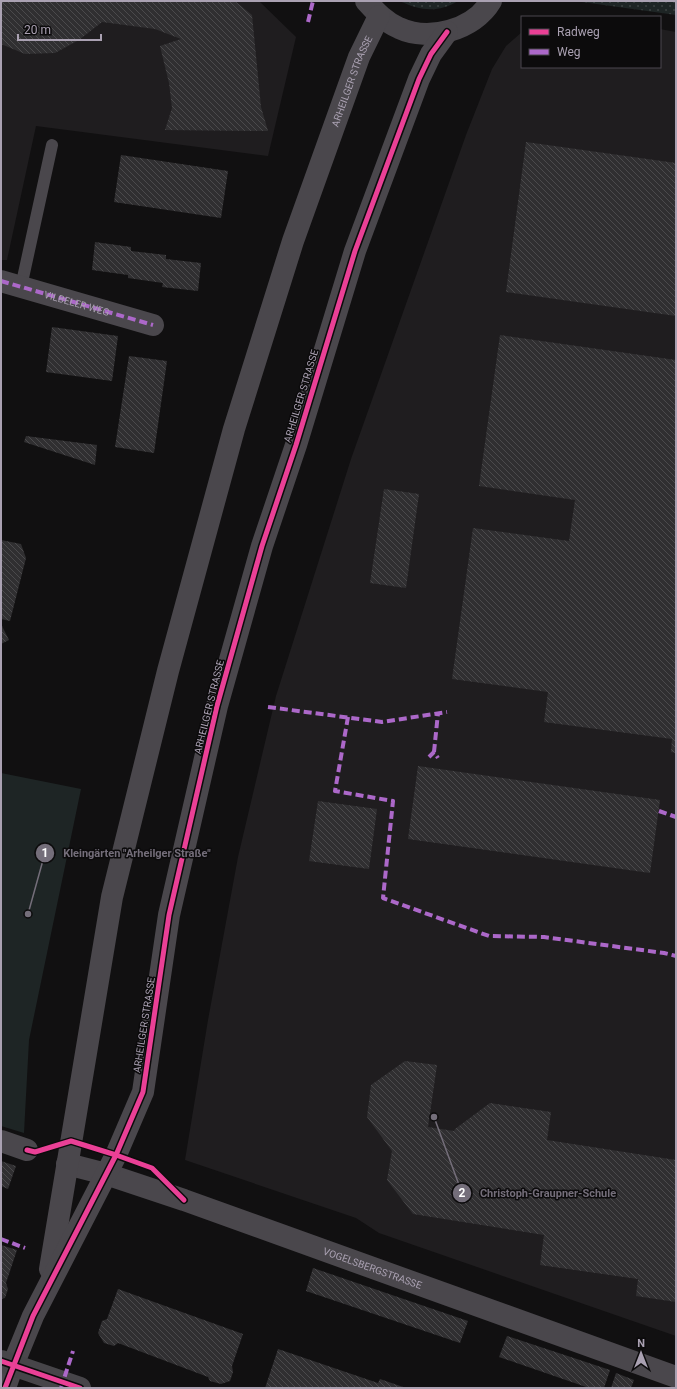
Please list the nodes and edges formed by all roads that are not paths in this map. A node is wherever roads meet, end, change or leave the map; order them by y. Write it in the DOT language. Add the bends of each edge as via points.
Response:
graph roads {
  1 [pos="492,1"];
  2 [pos="373,9"];
  3 [pos="447,32"];
  4 [pos="52,145"];
  5 [pos="11,284"];
  6 [pos="153,325"];
  7 [pos="1,1141"];
  8 [pos="27,1150"];
  9 [pos="67,1164"];
  10 [pos="106,1174"];
  11 [pos="47,1288"];
  12 [pos="7,1363"];
  13 [pos="676,1377"];
  14 [pos="5,1388"];
  15 [pos="80,1388"];
  1 -- 3 [label="street, ARHEILGER STRASSE" via="477,17"];
  2 -- 3 [label="street, ARHEILGER STRASSE" via="399,29 423,34"];
  2 -- 9 [label="street, ARHEILGER STRASSE" via="359,57 293,241 234,430 185,611 112,897"];
  3 -- 10 [label="street, ARHEILGER STRASSE" via="431,54 419,79 355,251 296,445 262,546 217,706 169,916 143,1092"];
  4 -- 5 [label="lane"];
  5 -- 6 [label="street, VILBELER WEG"];
  7 -- 8 [label="street"];
  9 -- 10 [label="street, VOGELSBERGSTRASSE"];
  9 -- 11 [label="street, ARHEILGER STRASSE"];
  10 -- 11 [label="street, ARHEILGER STRASSE"];
  10 -- 13 [label="street, VOGELSBERGSTRASSE"];
  11 -- 12 [label="street, ARHEILGER STRASSE"];
  12 -- 14 [label="street, ARHEILGER STRASSE"];
  12 -- 15 [label="main road"];
}
